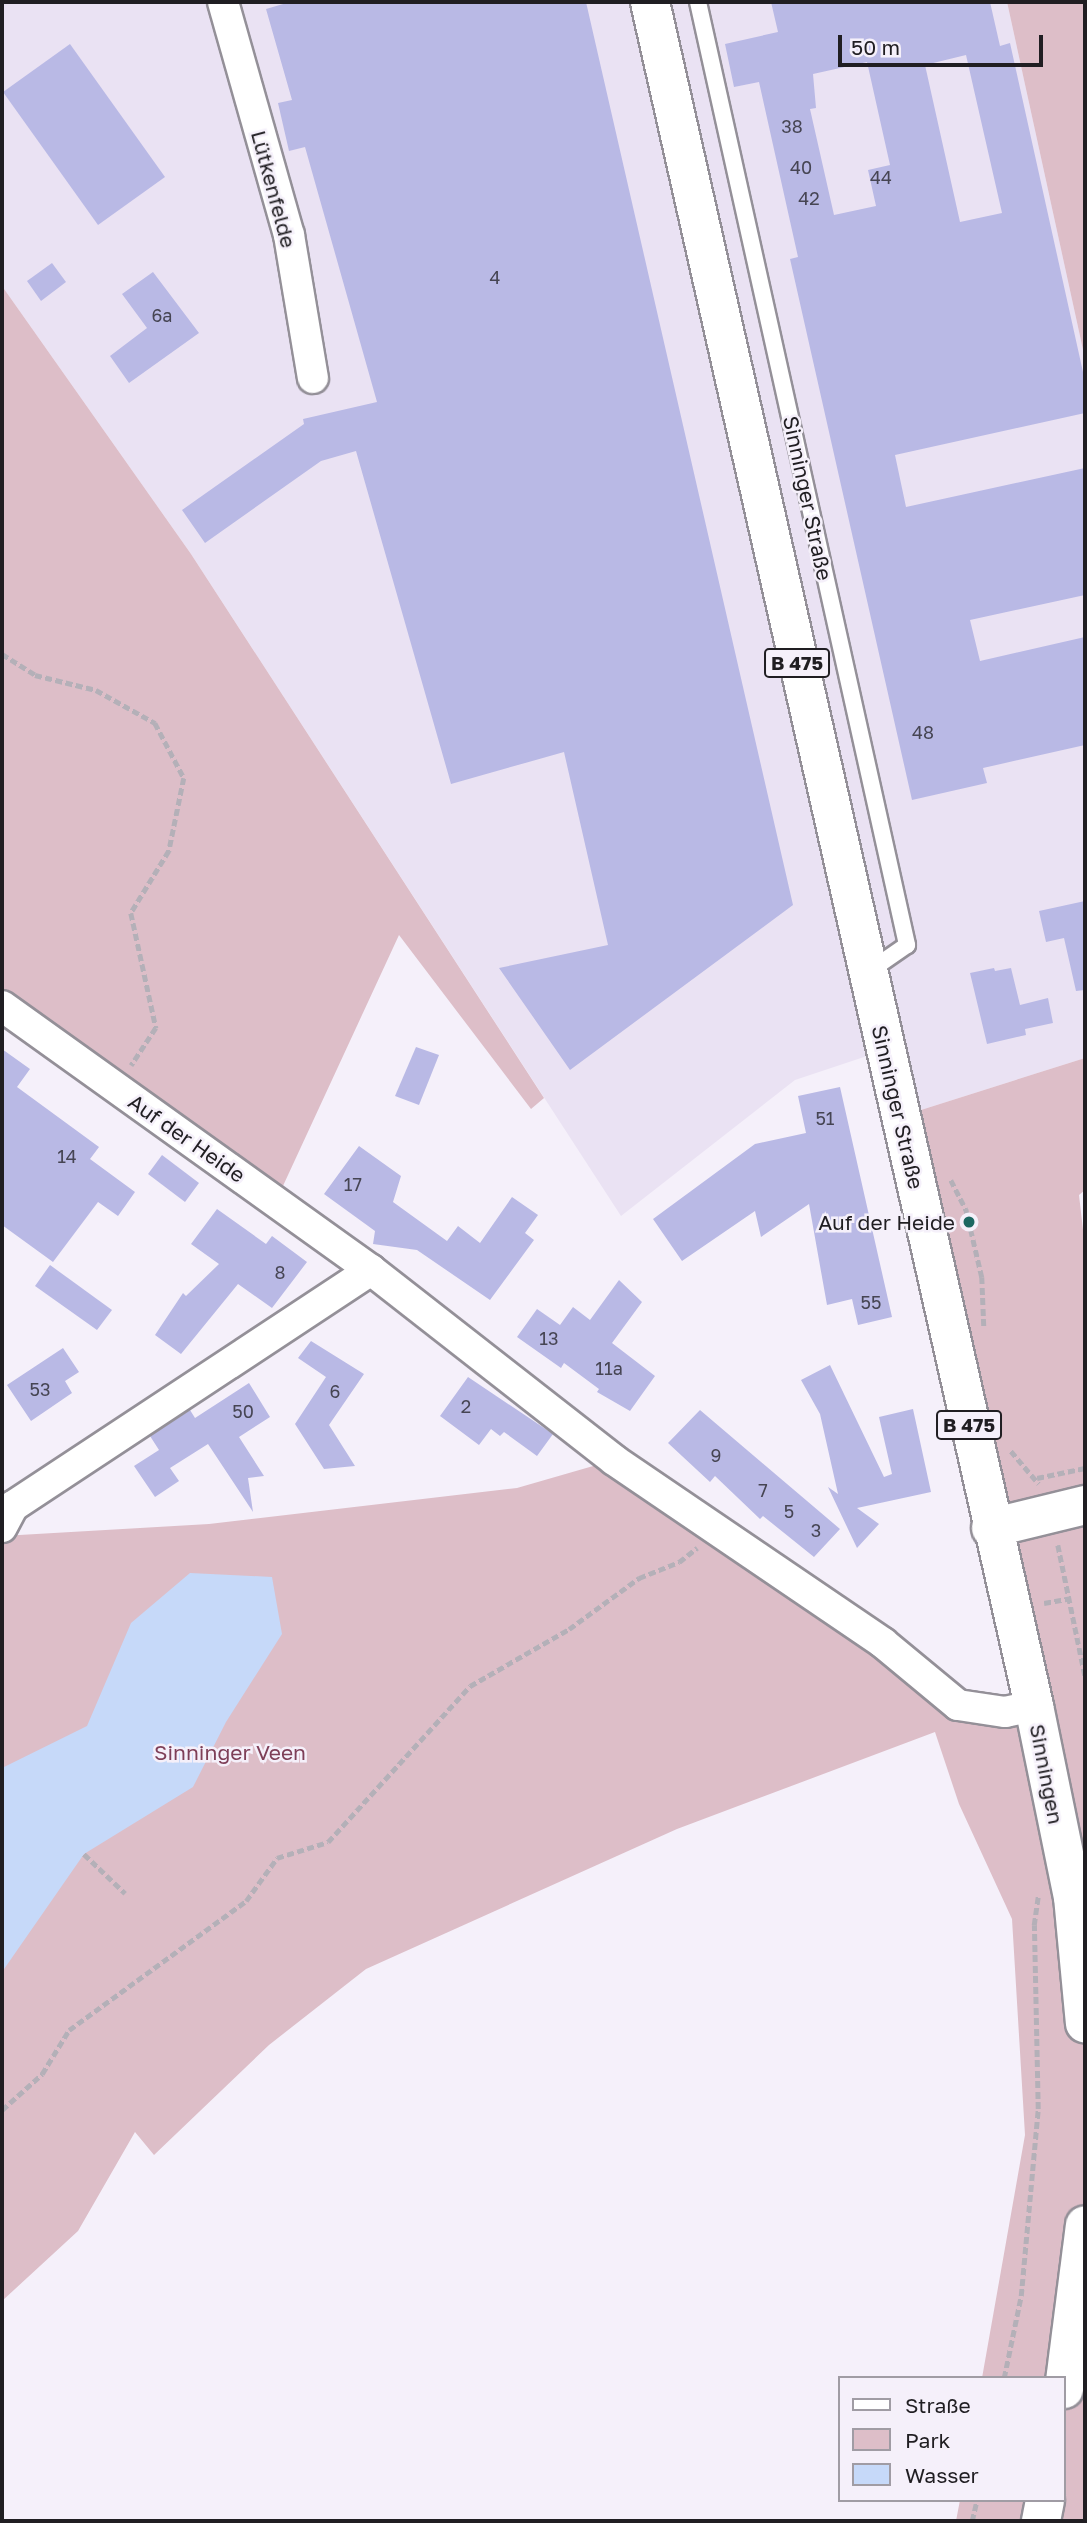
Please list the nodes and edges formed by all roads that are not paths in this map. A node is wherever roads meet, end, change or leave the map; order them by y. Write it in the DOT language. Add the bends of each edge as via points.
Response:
graph roads {
  1 [pos="223,2"];
  2 [pos="650,2"];
  3 [pos="698,2"];
  4 [pos="313,378"];
  5 [pos="866,974"];
  6 [pos="2,1006"];
  7 [pos="371,1270"];
  8 [pos="1068,1509"];
  9 [pos="5,1510"];
  10 [pos="991,1528"];
  11 [pos="1034,1706"];
  12 [pos="1085,2023"];
  13 [pos="1085,2225"];
  14 [pos="1066,2376"];
  15 [pos="1045,2502"];
  16 [pos="1041,2521"];
  1 -- 4 [label="street, Lütkenfelde" via="289,235"];
  2 -- 5 [label="main road, Sinninger Straße / B 475"];
  3 -- 5 [label="lane, Sinninger Straße" via="907,946"];
  5 -- 10 [label="main road, Sinninger Straße / B 475"];
  6 -- 7 [label="street, Auf der Heide"];
  7 -- 9 [label="street"];
  7 -- 11 [label="street, Auf der Heide" via="614,1461 883,1643 958,1705 1005,1712"];
  8 -- 10 [label="main road"];
  10 -- 11 [label="main road, Sinningen / B 475"];
  11 -- 12 [label="main road, Sinningen / B 475" via="1073,1898"];
  13 -- 14 [label="main road"];
  15 -- 16 [label="main road"];
}
